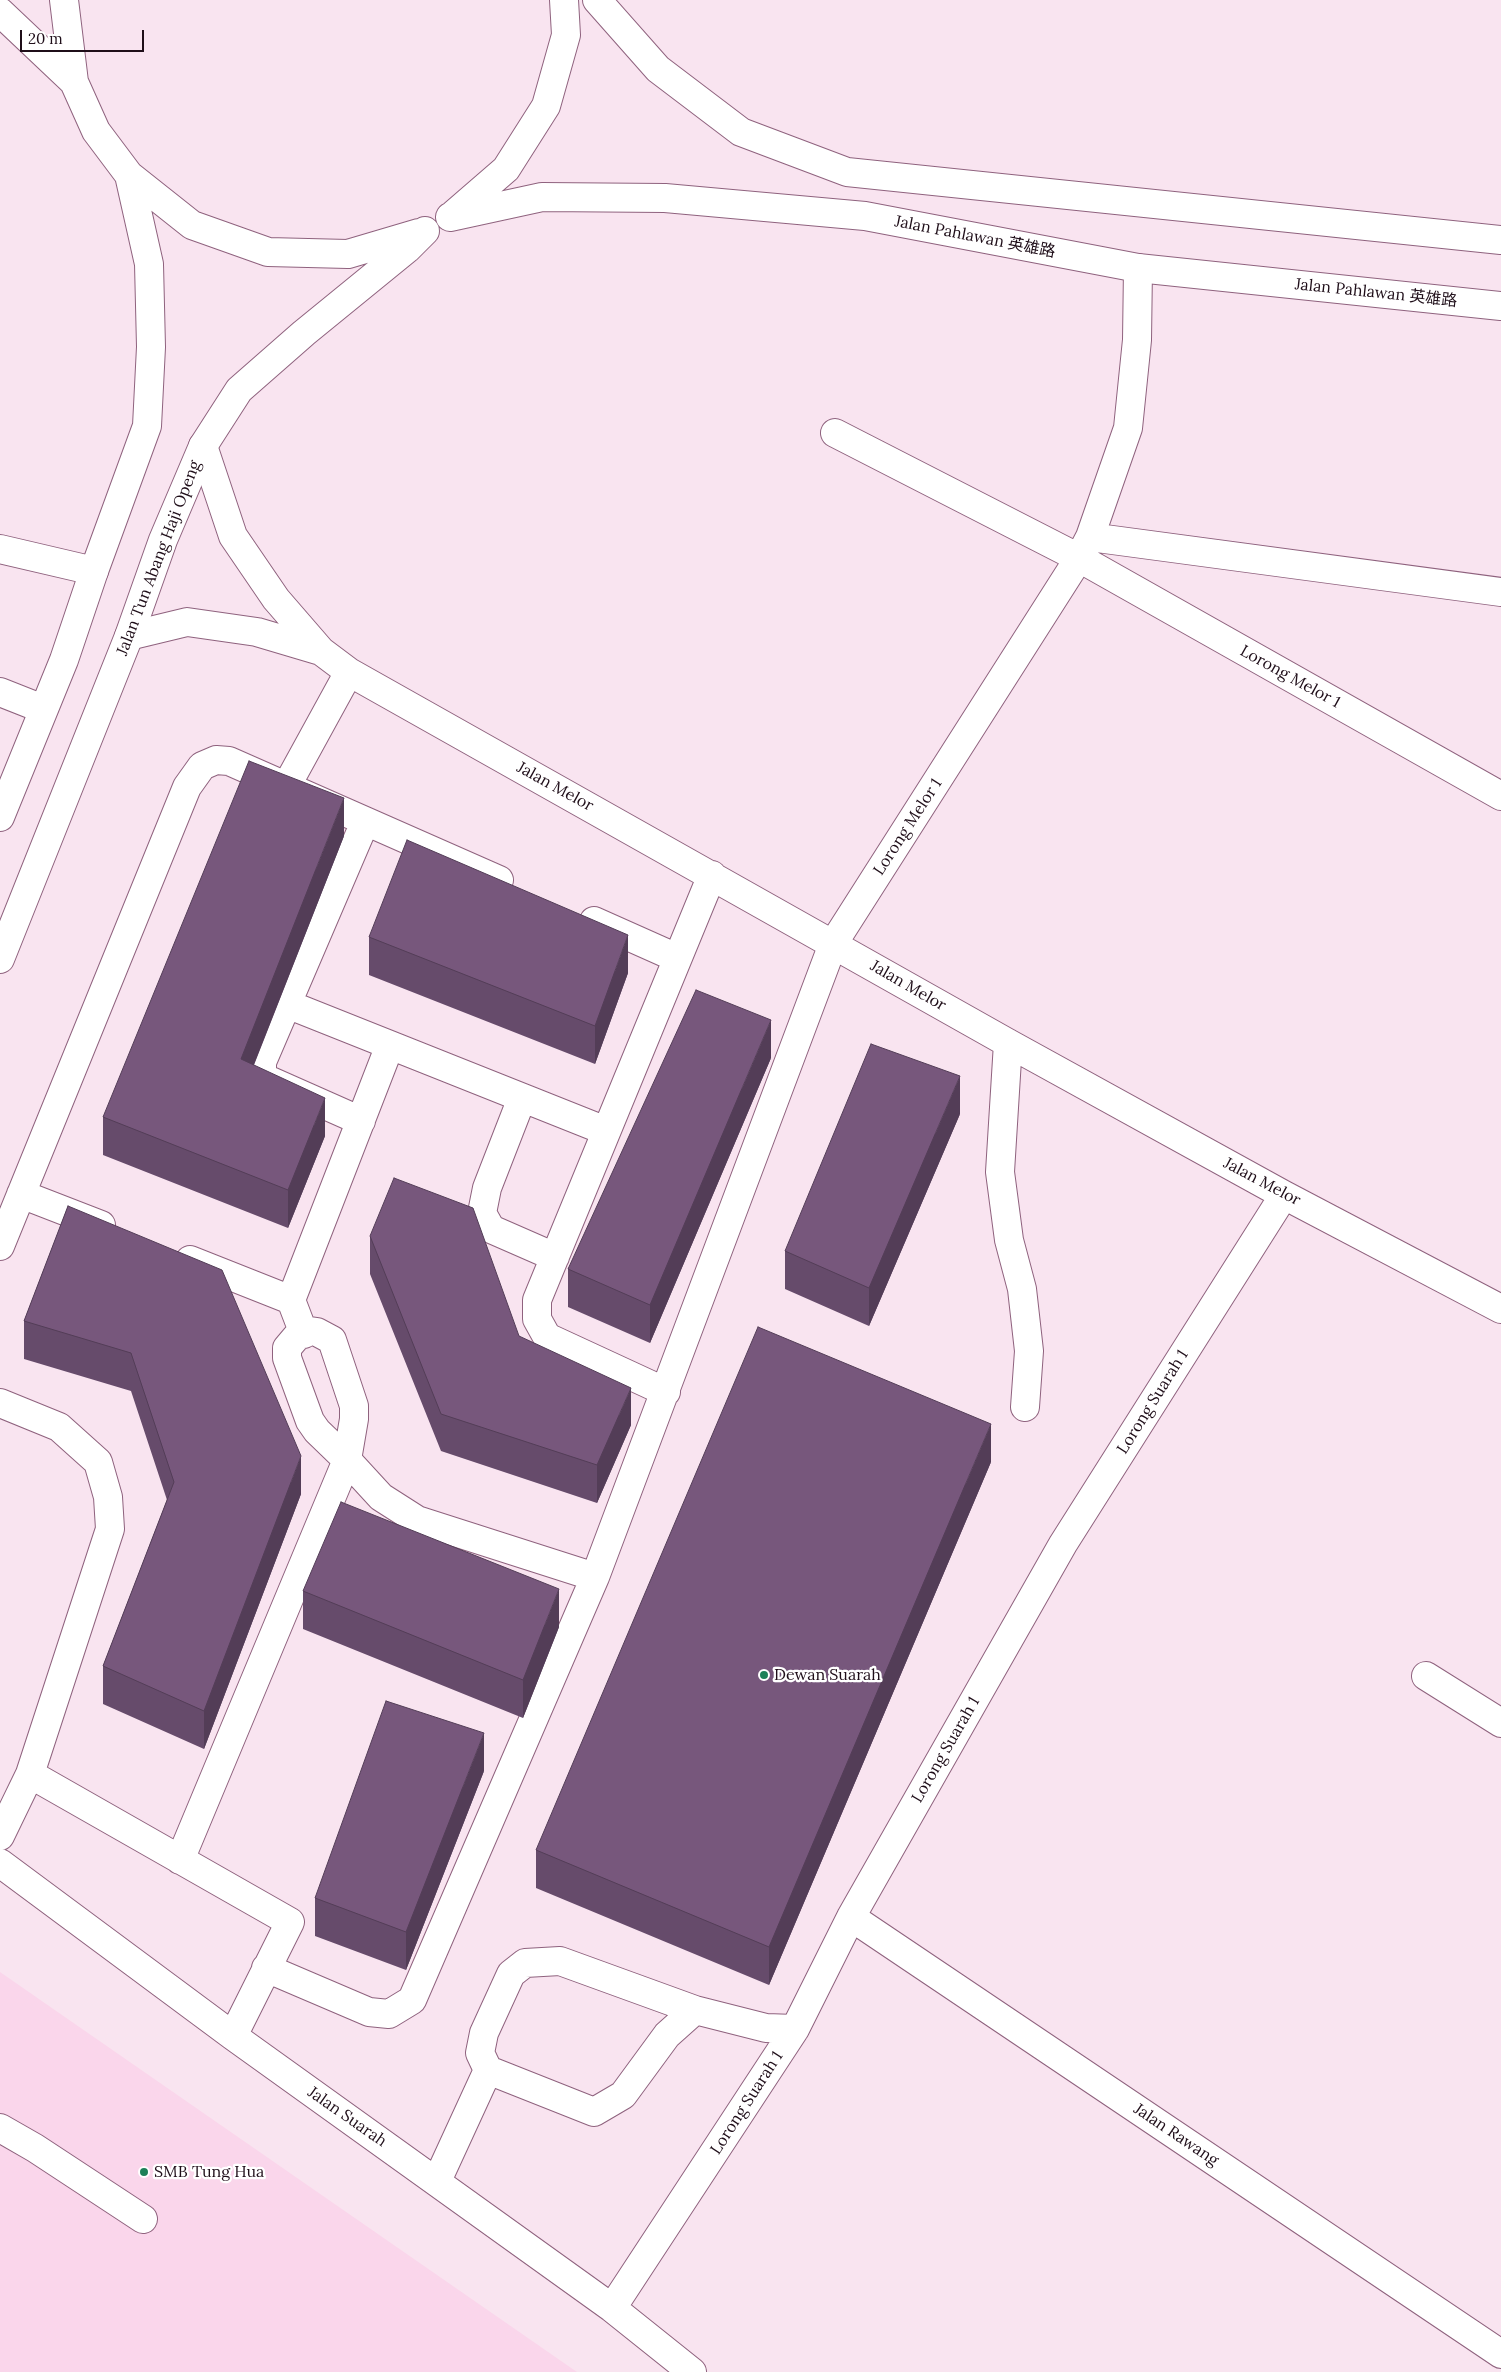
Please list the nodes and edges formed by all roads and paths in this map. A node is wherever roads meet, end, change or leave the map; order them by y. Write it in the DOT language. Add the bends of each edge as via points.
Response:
graph roads {
  1 [pos="64,0"];
  2 [pos="564,0"];
  3 [pos="597,0"];
  4 [pos="0,12"];
  5 [pos="74,82"];
  6 [pos="129,175"];
  7 [pos="450,217"];
  8 [pos="425,232"];
  9 [pos="1501,240"];
  10 [pos="1138,268"];
  11 [pos="1501,306"];
  12 [pos="835,433"];
  13 [pos="203,446"];
  14 [pos="1085,547"];
  15 [pos="0,549"];
  16 [pos="94,571"];
  17 [pos="1501,592"];
  18 [pos="129,636"];
  19 [pos="321,651"];
  20 [pos="349,672"];
  21 [pos="0,692"];
  22 [pos="43,710"];
  23 [pos="286,787"];
  24 [pos="1501,796"];
  25 [pos="0,817"];
  26 [pos="365,822"];
  27 [pos="712,875"];
  28 [pos="526,892"];
  29 [pos="570,911"];
  30 [pos="833,944"];
  31 [pos="677,958"];
  32 [pos="0,959"];
  33 [pos="287,1004"];
  34 [pos="1008,1043"];
  35 [pos="390,1045"];
  36 [pos="522,1098"];
  37 [pos="361,1121"];
  38 [pos="606,1131"];
  39 [pos="21,1194"];
  40 [pos="1284,1195"];
  41 [pos="120,1233"];
  42 [pos="0,1246"];
  43 [pos="165,1250"];
  44 [pos="555,1257"];
  45 [pos="291,1300"];
  46 [pos="1501,1308"];
  47 [pos="304,1334"];
  48 [pos="666,1392"];
  49 [pos="0,1403"];
  50 [pos="1025,1407"];
  51 [pos="347,1460"];
  52 [pos="594,1577"];
  53 [pos="1426,1676"];
  54 [pos="1501,1724"];
  55 [pos="30,1774"];
  56 [pos="0,1836"];
  57 [pos="180,1860"];
  58 [pos="0,1863"];
  59 [pos="851,1916"];
  60 [pos="266,1968"];
  61 [pos="695,2010"];
  62 [pos="795,2029"];
  63 [pos="233,2036"];
  64 [pos="488,2070"];
  65 [pos="0,2128"];
  66 [pos="437,2181"];
  67 [pos="143,2219"];
  68 [pos="612,2308"];
  69 [pos="1501,2354"];
  70 [pos="692,2372"];
  1 -- 5 [label="street"];
  2 -- 7 [label="street" via="566,35 546,106 506,169"];
  3 -- 9 [label="street" via="658,69 741,132 847,172"];
  4 -- 5 [label="street"];
  5 -- 6 [label="street" via="96,131"];
  6 -- 8 [label="street" via="192,225 268,252 348,254"];
  6 -- 16 [label="street" via="149,264 152,347 147,426"];
  7 -- 8 [label="street"];
  7 -- 10 [label="street, Jalan Pahlawan 英雄路" via="542,197 665,198 865,216"];
  8 -- 13 [label="street, Jalan Tun Abang Haji Openg" via="239,390"];
  10 -- 11 [label="street, Jalan Pahlawan 英雄路"];
  10 -- 14 [label="street, Lorong Melor 1" via="1137,340 1128,428"];
  12 -- 14 [label="street, Lorong Melor 1"];
  13 -- 18 [label="street, Jalan Tun Abang Haji Openg" via="163,540"];
  13 -- 19 [label="street, Jalan Melor" via="233,536 276,599"];
  14 -- 17 [label="street, Lorong Melor 1"];
  14 -- 24 [label="street, Lorong Melor 1"];
  14 -- 30 [label="street, Lorong Melor 1"];
  15 -- 16 [label="street"];
  16 -- 22 [label="street"];
  18 -- 19 [label="street, Jalan Melor" via="187,622 257,632"];
  18 -- 32 [label="street, Jalan Tun Abang Haji Openg"];
  19 -- 20 [label="street, Jalan Melor"];
  20 -- 23 [label="street"];
  20 -- 27 [label="street, Jalan Melor"];
  21 -- 22 [label="street"];
  22 -- 25 [label="street"];
  23 -- 26 [label="street"];
  23 -- 39 [label="street" via="216,760 202,766 187,787"];
  26 -- 28 [label="street"];
  26 -- 33 [label="street"];
  27 -- 30 [label="street, Jalan Melor"];
  27 -- 31 [label="street"];
  29 -- 31 [label="street"];
  30 -- 34 [label="street, Jalan Melor"];
  30 -- 48 [label="street, Lorong Melor 1"];
  31 -- 38 [label="street"];
  33 -- 35 [label="street"];
  33 -- 37 [label="street" via="262,1062 264,1078"];
  34 -- 40 [label="street, Jalan Melor"];
  34 -- 50 [label="street" via="1000,1172 1009,1240 1022,1289 1029,1351"];
  35 -- 36 [label="street"];
  35 -- 37 [label="street"];
  36 -- 38 [label="street"];
  36 -- 44 [label="street" via="486,1188 482,1213 491,1228"];
  37 -- 45 [label="street"];
  38 -- 44 [label="street"];
  39 -- 41 [label="street"];
  39 -- 42 [label="street"];
  40 -- 46 [label="street, Jalan Melor"];
  40 -- 59 [label="street, Lorong Suarah 1" via="1063,1544"];
  43 -- 45 [label="street"];
  44 -- 48 [label="street" via="537,1300 537,1320 547,1337"];
  45 -- 47 [label="street"];
  47 -- 51 [label="street" via="298,1335 287,1348 287,1358 310,1421"];
  47 -- 51 [label="street" via="317,1332 332,1340 354,1406"];
  48 -- 52 [label="street, Lorong Melor 1"];
  49 -- 55 [label="street" via="59,1427 98,1462 108,1497 110,1529"];
  51 -- 52 [label="street" via="381,1497 417,1520"];
  51 -- 57 [label="street"];
  52 -- 60 [label="street, Lorong Melor 1" via="412,2000 389,2014 369,2012"];
  53 -- 54 [label="street"];
  55 -- 56 [label="street"];
  55 -- 57 [label="street"];
  57 -- 60 [label="street" via="290,1922"];
  58 -- 63 [label="street, Jalan Suarah"];
  59 -- 62 [label="street, Lorong Suarah 1"];
  59 -- 69 [label="street, Jalan Rawang"];
  60 -- 63 [label="street"];
  61 -- 62 [label="street" via="766,2028"];
  61 -- 64 [label="street" via="667,2036 623,2095 594,2112"];
  61 -- 64 [label="street" via="560,1961 525,1963 511,1974 484,2033 480,2053"];
  62 -- 68 [label="street, Lorong Suarah 1"];
  63 -- 66 [label="street, Jalan Suarah"];
  64 -- 66 [label="street"];
  65 -- 67 [label="street"];
  66 -- 68 [label="street, Jalan Suarah"];
  68 -- 70 [label="street, Jalan Suarah"];
}
